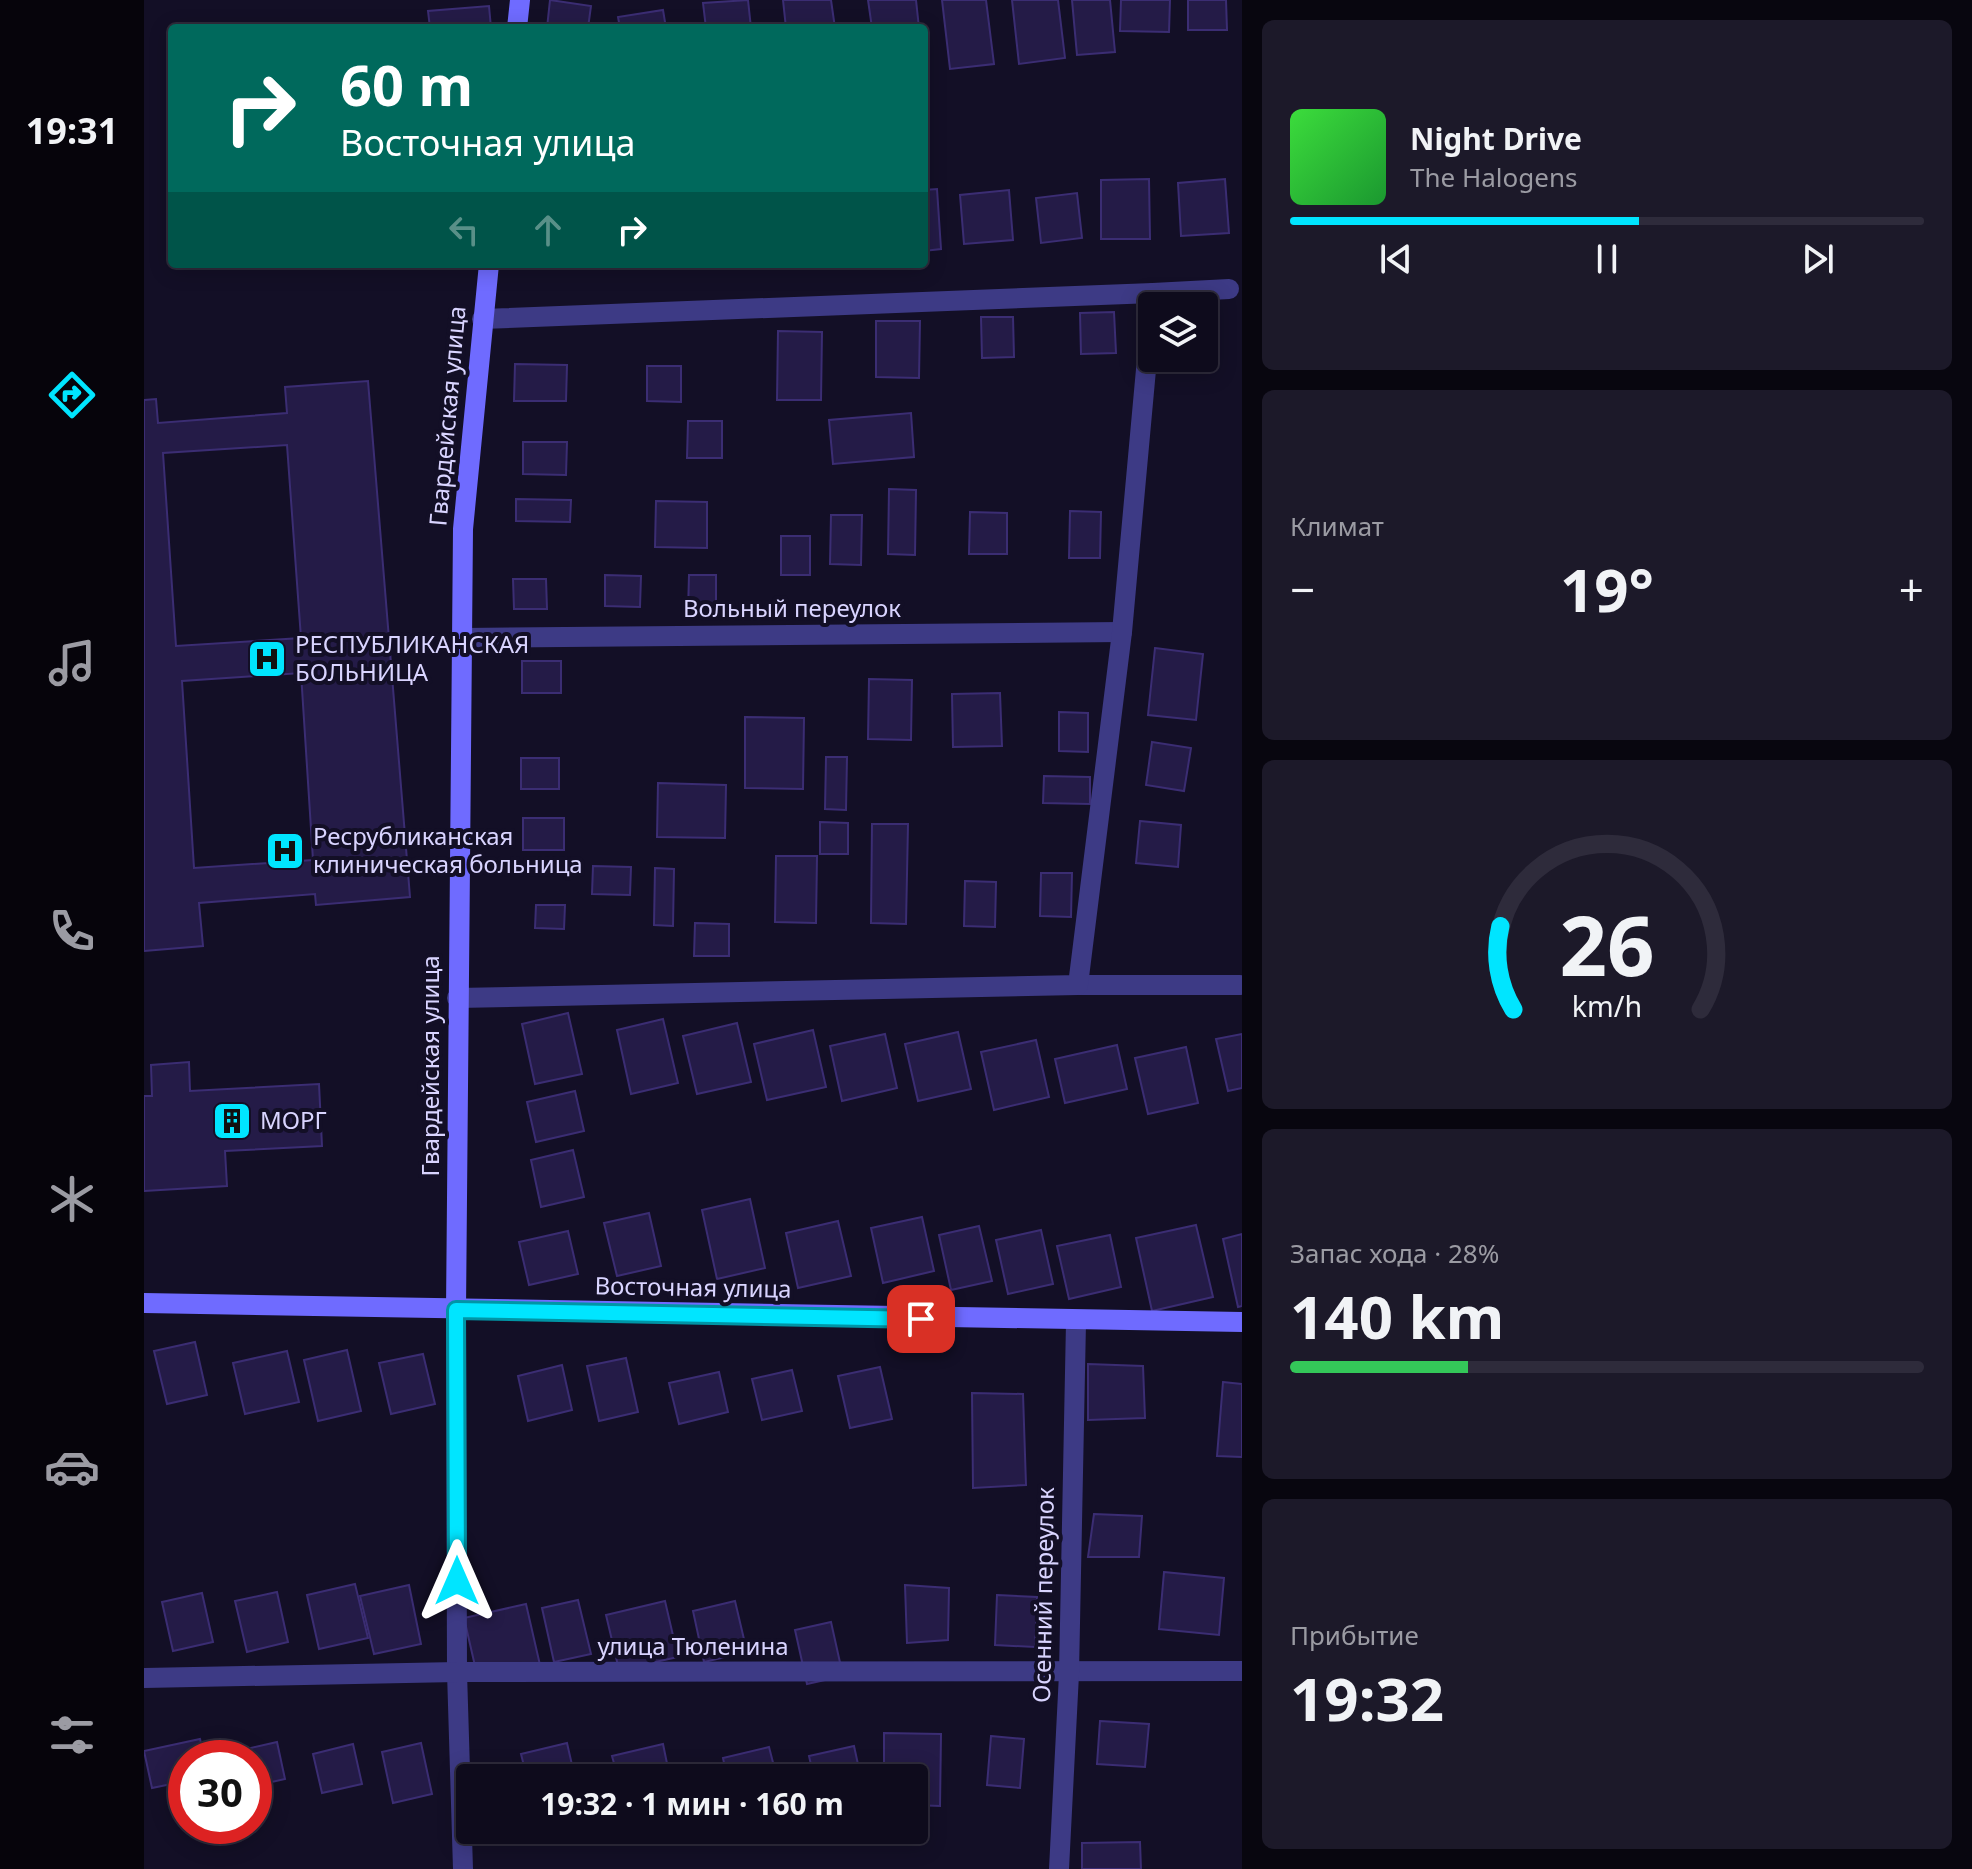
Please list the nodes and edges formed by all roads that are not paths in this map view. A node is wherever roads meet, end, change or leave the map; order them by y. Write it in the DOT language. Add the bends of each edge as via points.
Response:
graph roads {
  1 [pos="520,0"];
  2 [pos="517,24"];
  3 [pos="488,268"];
  4 [pos="1229,289"];
  5 [pos="1172,292"];
  6 [pos="1138,294"];
  7 [pos="482,319"];
  8 [pos="1146,372"];
  9 [pos="1122,632"];
  10 [pos="463,638"];
  11 [pos="1078,985"];
  12 [pos="1240,985"];
  13 [pos="457,998"];
  14 [pos="144,1303"];
  15 [pos="456,1310"];
  16 [pos="1076,1322"];
  17 [pos="1242,1322"];
  18 [pos="1242,1671"];
  19 [pos="457,1672"];
  20 [pos="1069,1674"];
  21 [pos="144,1678"];
  22 [pos="463,1869"];
  23 [pos="1059,1869"];
  1 -- 2 [label="street"];
  3 -- 7 [label="street, Гвардейская улица"];
  4 -- 5 [label="street"];
  6 -- 7 [label="street"];
  7 -- 10 [label="street, Гвардейская улица" via="463,529"];
  8 -- 9 [label="street"];
  9 -- 10 [label="street, Вольный переулок"];
  9 -- 11 [label="street"];
  10 -- 13 [label="street, Гвардейская улица"];
  11 -- 12 [label="street"];
  11 -- 13 [label="street"];
  13 -- 15 [label="street, Гвардейская улица"];
  14 -- 15 [label="street, Восточная улица"];
  15 -- 16 [label="street, Восточная улица"];
  15 -- 19 [label="street, Гвардейская улица"];
  16 -- 17 [label="street, Восточная улица"];
  16 -- 20 [label="street, Осенний переулок"];
  18 -- 20 [label="street, улица Тюленина"];
  19 -- 20 [label="street, улица Тюленина"];
  19 -- 21 [label="street, улица Тюленина"];
  19 -- 22 [label="street, Гвардейская улица"];
  20 -- 23 [label="street, Осенний переулок"];
}
